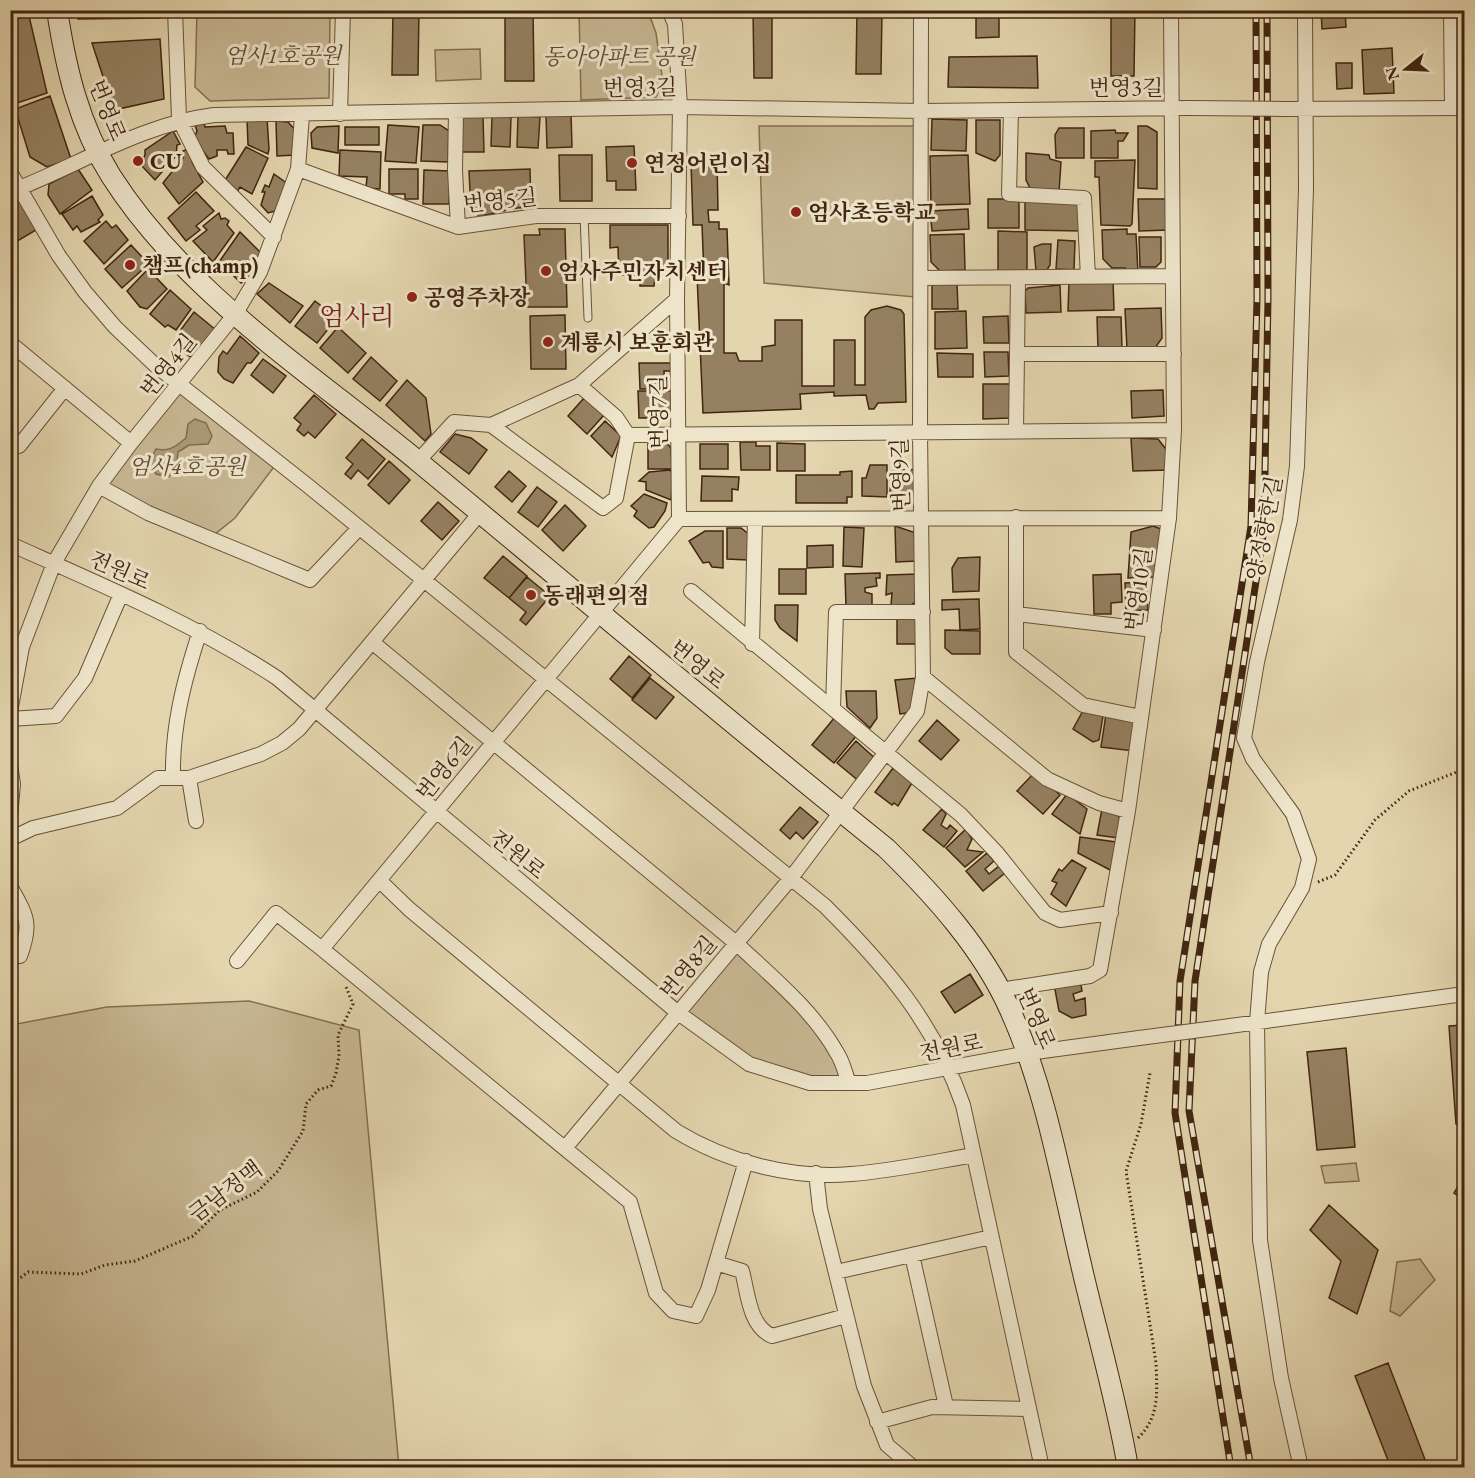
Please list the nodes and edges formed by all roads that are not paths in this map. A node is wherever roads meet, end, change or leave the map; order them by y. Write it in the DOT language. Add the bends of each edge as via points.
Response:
graph roads {
  1 [pos="57,10"];
  2 [pos="175,10"];
  3 [pos="343,10"];
  4 [pos="669,10"];
  5 [pos="921,10"];
  6 [pos="1171,10"];
  7 [pos="1305,10"];
  8 [pos="1451,10"];
  9 [pos="680,107"];
  10 [pos="1171,108"];
  11 [pos="1458,108"];
  12 [pos="1011,110"];
  13 [pos="1304,110"];
  14 [pos="921,111"];
  15 [pos="456,112"];
  16 [pos="340,114"];
  17 [pos="302,115"];
  18 [pos="179,119"];
  19 [pos="98,152"];
  20 [pos="298,169"];
  21 [pos="10,172"];
  22 [pos="15,190"];
  23 [pos="584,215"];
  24 [pos="680,216"];
  25 [pos="458,227"];
  26 [pos="274,237"];
  27 [pos="1173,276"];
  28 [pos="921,278"];
  29 [pos="1018,278"];
  30 [pos="1088,278"];
  31 [pos="677,299"];
  32 [pos="236,313"];
  33 [pos="588,318"];
  34 [pos="10,343"];
  35 [pos="1017,354"];
  36 [pos="1174,354"];
  37 [pos="180,385"];
  38 [pos="579,385"];
  39 [pos="65,388"];
  40 [pos="491,425"];
  41 [pos="1174,430"];
  42 [pos="1017,431"];
  43 [pos="920,432"];
  44 [pos="680,434"];
  45 [pos="628,435"];
  46 [pos="131,443"];
  47 [pos="10,444"];
  48 [pos="418,461"];
  49 [pos="99,486"];
  50 [pos="480,513"];
  51 [pos="923,517"];
  52 [pos="1016,517"];
  53 [pos="1169,518"];
  54 [pos="679,519"];
  55 [pos="755,520"];
  56 [pos="359,528"];
  57 [pos="10,544"];
  58 [pos="54,564"];
  59 [pos="423,580"];
  60 [pos="691,591"];
  61 [pos="121,594"];
  62 [pos="923,612"];
  63 [pos="1016,614"];
  64 [pos="600,615"];
  65 [pos="1154,630"];
  66 [pos="201,632"];
  67 [pos="372,642"];
  68 [pos="752,644"];
  69 [pos="923,677"];
  70 [pos="544,680"];
  71 [pos="833,708"];
  72 [pos="315,709"];
  73 [pos="10,712"];
  74 [pos="1142,717"];
  75 [pos="10,719"];
  76 [pos="492,742"];
  77 [pos="887,754"];
  78 [pos="10,765"];
  79 [pos="173,777"];
  80 [pos="189,778"];
  81 [pos="1128,811"];
  82 [pos="434,812"];
  83 [pos="842,812"];
  84 [pos="10,817"];
  85 [pos="196,821"];
  86 [pos="10,839"];
  87 [pos="791,878"];
  88 [pos="380,881"];
  89 [pos="10,886"];
  90 [pos="1111,913"];
  91 [pos="736,943"];
  92 [pos="322,949"];
  93 [pos="20,956"];
  94 [pos="237,961"];
  95 [pos="1000,990"];
  96 [pos="1464,994"];
  97 [pos="677,1012"];
  98 [pos="1257,1022"];
  99 [pos="1028,1053"];
  100 [pos="950,1069"];
  101 [pos="849,1083"];
  102 [pos="618,1084"];
  103 [pos="565,1148"];
  104 [pos="974,1155"];
  105 [pos="746,1161"];
  106 [pos="816,1173"];
  107 [pos="991,1237"];
  108 [pos="912,1255"];
  109 [pos="716,1263"];
  110 [pos="836,1272"];
  111 [pos="846,1316"];
  112 [pos="946,1406"];
  113 [pos="1029,1409"];
  114 [pos="877,1422"];
  115 [pos="1127,1459"];
  116 [pos="914,1467"];
  117 [pos="1042,1467"];
  118 [pos="1301,1467"];
  1 -- 19 [label="street, 번영로" via="65,67"];
  2 -- 18 [label="street"];
  3 -- 16 [label="street"];
  4 -- 9 [label="street, 번영7길" via="675,24"];
  5 -- 14 [label="street, 번영9길"];
  6 -- 10 [label="street, 번영10길"];
  7 -- 13 [label="street, 양정향한길"];
  8 -- 11 [label="street"];
  9 -- 14 [label="street, 번영3길"];
  9 -- 15 [label="street, 번영3길"];
  9 -- 24 [label="street, 번영7길"];
  10 -- 12 [label="street, 번영3길"];
  10 -- 13 [label="street, 번영3길, bridge"];
  10 -- 27 [label="street, 번영10길"];
  11 -- 13 [label="street"];
  12 -- 14 [label="street, 번영3길"];
  12 -- 30 [label="street" via="1009,194 1084,198"];
  13 -- 98 [label="street, 양정향한길" via="1305,267 1297,466 1290,520 1244,738 1253,759 1293,814 1309,859 1302,888 1269,944 1261,972"];
  14 -- 28 [label="street, 번영9길"];
  15 -- 16 [label="street, 번영3길"];
  15 -- 25 [label="street"];
  16 -- 17 [label="street, 번영3길"];
  17 -- 18 [label="street, 번영3길"];
  17 -- 20 [label="street"];
  18 -- 19 [label="street, 번영3길"];
  18 -- 26 [label="street" via="204,167"];
  19 -- 22 [label="street, 번영3길"];
  19 -- 32 [label="street, 번영로" via="144,220 197,278"];
  20 -- 25 [label="street, 번영5길"];
  20 -- 26 [label="street"];
  21 -- 22 [label="street"];
  22 -- 37 [label="street" via="85,292 115,327"];
  23 -- 24 [label="street, 번영5길"];
  23 -- 25 [label="street, 번영5길" via="536,216"];
  23 -- 33 [label="lane"];
  24 -- 31 [label="street, 번영7길"];
  26 -- 32 [label="street" via="260,272"];
  27 -- 30 [label="street"];
  27 -- 36 [label="street, 번영10길"];
  28 -- 29 [label="street"];
  28 -- 43 [label="street, 번영9길"];
  29 -- 30 [label="street"];
  29 -- 35 [label="street"];
  31 -- 38 [label="street"];
  31 -- 44 [label="street, 번영7길"];
  32 -- 37 [label="street, 번영4길"];
  32 -- 48 [label="street, 번영로"];
  34 -- 39 [label="street"];
  35 -- 36 [label="street"];
  35 -- 42 [label="street"];
  36 -- 41 [label="street, 번영10길"];
  37 -- 46 [label="street, 번영4길"];
  37 -- 56 [label="street"];
  38 -- 40 [label="street"];
  38 -- 45 [label="street" via="616,417"];
  39 -- 46 [label="street"];
  39 -- 47 [label="street" via="19,446"];
  40 -- 45 [label="street" via="603,508 616,498"];
  40 -- 48 [label="street" via="454,422"];
  41 -- 42 [label="street"];
  41 -- 53 [label="street, 번영10길"];
  42 -- 43 [label="street"];
  43 -- 44 [label="street"];
  43 -- 51 [label="street, 번영9길"];
  44 -- 45 [label="street"];
  44 -- 54 [label="street, 번영7길"];
  46 -- 49 [label="street, 번영4길"];
  48 -- 50 [label="street, 번영로"];
  49 -- 56 [label="street" via="148,513 310,580"];
  49 -- 58 [label="street, 번영4길"];
  50 -- 59 [label="street"];
  50 -- 64 [label="street, 번영로"];
  51 -- 52 [label="street"];
  51 -- 55 [label="street"];
  51 -- 62 [label="street, 번영9길"];
  52 -- 53 [label="street"];
  52 -- 63 [label="street"];
  53 -- 65 [label="street, 번영10길"];
  54 -- 55 [label="street"];
  54 -- 64 [label="street"];
  55 -- 68 [label="street"];
  56 -- 59 [label="street"];
  57 -- 58 [label="street, 전원로"];
  58 -- 61 [label="street, 전원로"];
  58 -- 73 [label="street, 번영4길" via="22,647"];
  59 -- 67 [label="street"];
  59 -- 70 [label="street"];
  60 -- 68 [label="street"];
  61 -- 66 [label="street, 전원로"];
  61 -- 75 [label="street" via="85,678 56,716"];
  62 -- 69 [label="street, 번영9길"];
  62 -- 71 [label="street" via="836,612"];
  63 -- 65 [label="street"];
  63 -- 74 [label="street" via="1016,652 1083,705"];
  64 -- 70 [label="street, 번영6길"];
  64 -- 83 [label="street, 번영로"];
  65 -- 74 [label="street, 번영10길"];
  66 -- 72 [label="street, 전원로" via="276,678"];
  66 -- 79 [label="street" via="183,681 172,747"];
  67 -- 72 [label="street"];
  67 -- 76 [label="street"];
  68 -- 71 [label="street"];
  69 -- 77 [label="street, 번영9길" via="917,711"];
  69 -- 81 [label="street" via="1047,779 1099,803"];
  70 -- 76 [label="street, 번영6길"];
  70 -- 87 [label="street"];
  71 -- 77 [label="street"];
  72 -- 80 [label="street" via="298,729 272,748"];
  72 -- 82 [label="street, 전원로"];
  74 -- 81 [label="street, 번영10길"];
  76 -- 82 [label="street, 번영6길"];
  76 -- 91 [label="street"];
  77 -- 83 [label="street, 번영9길"];
  77 -- 90 [label="street" via="962,815 1045,913 1060,920"];
  78 -- 84 [label="street"];
  79 -- 80 [label="street"];
  79 -- 86 [label="street" via="158,778 117,807 33,828"];
  80 -- 85 [label="street"];
  81 -- 90 [label="street, 번영10길"];
  82 -- 88 [label="street, 번영6길"];
  82 -- 97 [label="street, 전원로"];
  83 -- 87 [label="street, 번영8길"];
  83 -- 95 [label="street, 번영로" via="921,883"];
  87 -- 91 [label="street, 번영8길"];
  87 -- 100 [label="street" via="825,906 890,973"];
  88 -- 92 [label="street, 번영6길"];
  88 -- 102 [label="street"];
  89 -- 93 [label="street" via="29,932"];
  90 -- 95 [label="street, 번영10길" via="1100,970 1090,976"];
  91 -- 97 [label="street, 번영8길"];
  91 -- 101 [label="street" via="821,1030 838,1054"];
  92 -- 94 [label="street" via="276,913"];
  92 -- 103 [label="street"];
  95 -- 99 [label="street, 번영로"];
  96 -- 98 [label="street, 전원로"];
  97 -- 101 [label="street, 전원로" via="749,1064 810,1083"];
  97 -- 102 [label="street, 번영8길"];
  98 -- 99 [label="street, 전원로, bridge"];
  98 -- 118 [label="street, 양정향한길" via="1260,1240 1281,1378"];
  99 -- 100 [label="street, 전원로"];
  99 -- 115 [label="street, 번영로"];
  100 -- 101 [label="street, 전원로"];
  100 -- 104 [label="street"];
  102 -- 103 [label="street, 번영8길"];
  102 -- 105 [label="street" via="692,1141"];
  103 -- 109 [label="street" via="630,1202 656,1293 673,1311 696,1316"];
  104 -- 106 [label="street" via="850,1174"];
  104 -- 107 [label="street"];
  105 -- 106 [label="street"];
  105 -- 109 [label="street"];
  106 -- 110 [label="street" via="820,1209"];
  107 -- 108 [label="street"];
  107 -- 113 [label="street"];
  108 -- 110 [label="street"];
  108 -- 112 [label="street"];
  109 -- 111 [label="street" via="742,1271 754,1319 761,1331 772,1336"];
  110 -- 111 [label="street"];
  111 -- 114 [label="street"];
  112 -- 113 [label="street"];
  112 -- 114 [label="street"];
  113 -- 117 [label="street"];
  114 -- 116 [label="street" via="887,1445"];
}
